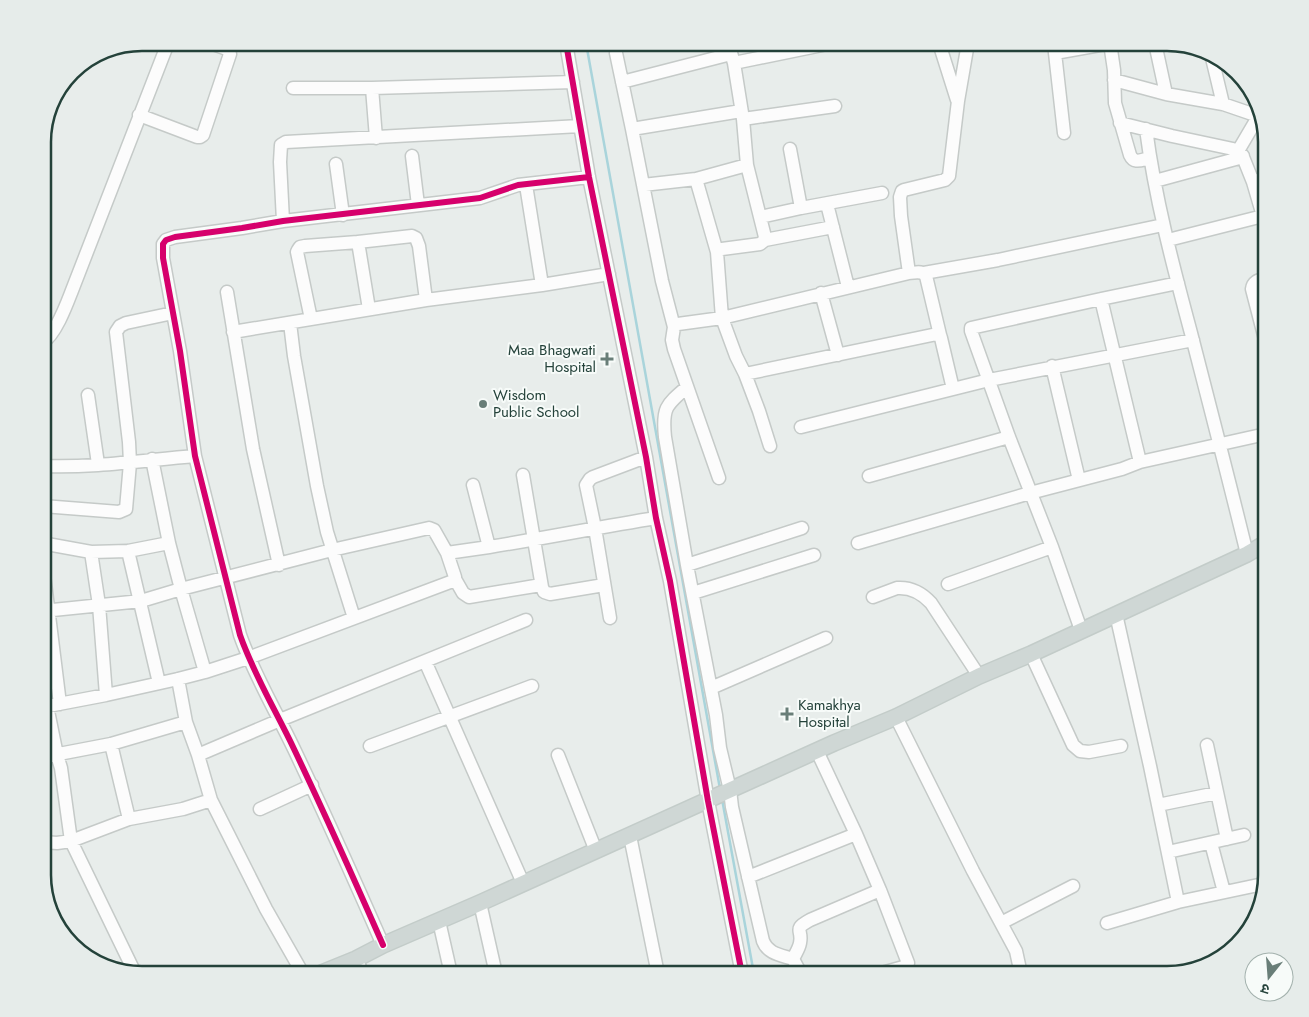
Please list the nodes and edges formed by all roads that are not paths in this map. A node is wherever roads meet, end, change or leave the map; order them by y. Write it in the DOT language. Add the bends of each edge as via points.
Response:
graph roads {
  1 [pos="164,51"];
  2 [pos="228,51"];
  3 [pos="568,51"];
  4 [pos="749,51"];
  5 [pos="942,51"];
  6 [pos="966,51"];
  7 [pos="1054,51"];
  8 [pos="1111,51"];
  9 [pos="1157,51"];
  10 [pos="616,53"];
  11 [pos="731,53"];
  12 [pos="1214,65"];
  13 [pos="1114,80"];
  14 [pos="573,82"];
  15 [pos="622,82"];
  16 [pos="293,88"];
  17 [pos="372,88"];
  18 [pos="1166,94"];
  19 [pos="958,101"];
  20 [pos="1223,104"];
  21 [pos="835,106"];
  22 [pos="742,115"];
  23 [pos="1254,115"];
  24 [pos="139,116"];
  25 [pos="1120,123"];
  26 [pos="1256,124"];
  27 [pos="580,126"];
  28 [pos="632,129"];
  29 [pos="1146,130"];
  30 [pos="1064,133"];
  31 [pos="376,138"];
  32 [pos="790,149"];
  33 [pos="1241,154"];
  34 [pos="412,156"];
  35 [pos="1150,158"];
  36 [pos="336,164"];
  37 [pos="748,165"];
  38 [pos="589,177"];
  39 [pos="696,179"];
  40 [pos="1258,180"];
  41 [pos="1155,181"];
  42 [pos="1253,182"];
  43 [pos="526,185"];
  44 [pos="643,185"];
  45 [pos="882,194"];
  46 [pos="1258,196"];
  47 [pos="827,204"];
  48 [pos="418,205"];
  49 [pos="801,208"];
  50 [pos="342,215"];
  51 [pos="1258,217"];
  52 [pos="760,218"];
  53 [pos="283,221"];
  54 [pos="1163,225"];
  55 [pos="833,227"];
  56 [pos="765,240"];
  57 [pos="1168,240"];
  58 [pos="358,242"];
  59 [pos="717,252"];
  60 [pos="909,273"];
  61 [pos="924,273"];
  62 [pos="609,274"];
  63 [pos="1258,280"];
  64 [pos="1178,282"];
  65 [pos="542,285"];
  66 [pos="848,287"];
  67 [pos="227,292"];
  68 [pos="821,293"];
  69 [pos="1100,298"];
  70 [pos="426,300"];
  71 [pos="369,309"];
  72 [pos="1258,312"];
  73 [pos="173,313"];
  74 [pos="722,318"];
  75 [pos="311,319"];
  76 [pos="290,323"];
  77 [pos="674,327"];
  78 [pos="234,332"];
  79 [pos="51,334"];
  80 [pos="940,335"];
  81 [pos="1193,340"];
  82 [pos="838,355"];
  83 [pos="1114,356"];
  84 [pos="1052,366"];
  85 [pos="745,374"];
  86 [pos="989,380"];
  87 [pos="687,388"];
  88 [pos="953,389"];
  89 [pos="88,395"];
  90 [pos="801,427"];
  91 [pos="1258,436"];
  92 [pos="1009,437"];
  93 [pos="1220,444"];
  94 [pos="770,446"];
  95 [pos="195,456"];
  96 [pos="646,457"];
  97 [pos="152,459"];
  98 [pos="1140,462"];
  99 [pos="130,463"];
  100 [pos="98,464"];
  101 [pos="51,466"];
  102 [pos="523,475"];
  103 [pos="869,476"];
  104 [pos="719,478"];
  105 [pos="1080,480"];
  106 [pos="473,485"];
  107 [pos="1030,493"];
  108 [pos="51,507"];
  109 [pos="656,518"];
  110 [pos="596,528"];
  111 [pos="802,528"];
  112 [pos="534,540"];
  113 [pos="169,543"];
  114 [pos="858,543"];
  115 [pos="51,545"];
  116 [pos="489,547"];
  117 [pos="1052,548"];
  118 [pos="1258,548"];
  119 [pos="128,550"];
  120 [pos="332,550"];
  121 [pos="91,552"];
  122 [pos="447,553"];
  123 [pos="1247,554"];
  124 [pos="814,555"];
  125 [pos="279,564"];
  126 [pos="687,565"];
  127 [pos="226,578"];
  128 [pos="455,579"];
  129 [pos="541,584"];
  130 [pos="948,584"];
  131 [pos="604,585"];
  132 [pos="181,589"];
  133 [pos="692,593"];
  134 [pos="873,597"];
  135 [pos="141,601"];
  136 [pos="99,605"];
  137 [pos="51,610"];
  138 [pos="1116,614"];
  139 [pos="354,618"];
  140 [pos="610,618"];
  141 [pos="526,620"];
  142 [pos="1081,630"];
  143 [pos="826,638"];
  144 [pos="1031,654"];
  145 [pos="248,658"];
  146 [pos="425,661"];
  147 [pos="205,672"];
  148 [pos="979,676"];
  149 [pos="178,679"];
  150 [pos="159,683"];
  151 [pos="532,686"];
  152 [pos="711,688"];
  153 [pos="106,695"];
  154 [pos="51,706"];
  155 [pos="51,713"];
  156 [pos="896,717"];
  157 [pos="449,718"];
  158 [pos="280,720"];
  159 [pos="186,722"];
  160 [pos="111,744"];
  161 [pos="1207,745"];
  162 [pos="370,746"];
  163 [pos="1121,746"];
  164 [pos="817,750"];
  165 [pos="57,755"];
  166 [pos="198,755"];
  167 [pos="558,755"];
  168 [pos="51,756"];
  169 [pos="312,785"];
  170 [pos="1218,793"];
  171 [pos="721,795"];
  172 [pos="211,800"];
  173 [pos="1158,805"];
  174 [pos="260,809"];
  175 [pos="129,819"];
  176 [pos="856,834"];
  177 [pos="1244,835"];
  178 [pos="630,836"];
  179 [pos="1227,839"];
  180 [pos="71,841"];
  181 [pos="51,843"];
  182 [pos="1211,843"];
  183 [pos="596,851"];
  184 [pos="1168,852"];
  185 [pos="748,877"];
  186 [pos="523,883"];
  187 [pos="1257,885"];
  188 [pos="1073,886"];
  189 [pos="880,890"];
  190 [pos="1224,892"];
  191 [pos="1178,902"];
  192 [pos="480,903"];
  193 [pos="439,921"];
  194 [pos="1001,923"];
  195 [pos="1107,923"];
  196 [pos="383,945"];
  197 [pos="356,959"];
  198 [pos="793,959"];
  199 [pos="131,965"];
  200 [pos="299,966"];
  201 [pos="339,966"];
  202 [pos="359,966"];
  203 [pos="448,966"];
  204 [pos="494,966"];
  205 [pos="656,966"];
  206 [pos="741,966"];
  207 [pos="796,966"];
  208 [pos="906,966"];
  209 [pos="1019,966"];
  1 -- 24 [label="street"];
  2 -- 24 [label="street" via="230,54 203,135 197,137"];
  3 -- 14 [label="street"];
  4 -- 11 [label="street"];
  5 -- 19 [label="street"];
  6 -- 19 [label="street"];
  7 -- 30 [label="street"];
  8 -- 13 [label="street"];
  9 -- 18 [label="street"];
  10 -- 15 [label="street"];
  11 -- 15 [label="street"];
  11 -- 22 [label="street"];
  12 -- 20 [label="street"];
  13 -- 18 [label="street"];
  13 -- 25 [label="street" via="1114,103"];
  14 -- 17 [label="street"];
  14 -- 27 [label="street"];
  15 -- 28 [label="street"];
  16 -- 17 [label="street"];
  17 -- 31 [label="street"];
  18 -- 20 [label="street"];
  19 -- 60 [label="street" via="949,176 945,180 904,190 900,197"];
  20 -- 23 [label="street"];
  21 -- 22 [label="street"];
  22 -- 28 [label="street"];
  22 -- 37 [label="street"];
  24 -- 79 [label="street" via="72,293"];
  25 -- 29 [label="street"];
  25 -- 35 [label="street" via="1132,159"];
  26 -- 33 [label="street"];
  27 -- 31 [label="street"];
  27 -- 38 [label="street"];
  28 -- 44 [label="street"];
  29 -- 33 [label="street"];
  29 -- 35 [label="street"];
  31 -- 53 [label="street" via="283,143 280,162"];
  32 -- 49 [label="street"];
  33 -- 41 [label="street"];
  33 -- 42 [label="street"];
  34 -- 48 [label="street"];
  35 -- 41 [label="street"];
  36 -- 50 [label="street"];
  37 -- 39 [label="street"];
  37 -- 52 [label="street"];
  38 -- 43 [label="street"];
  38 -- 62 [label="street"];
  39 -- 44 [label="street"];
  39 -- 59 [label="street"];
  40 -- 42 [label="street"];
  41 -- 54 [label="street"];
  42 -- 46 [label="street"];
  43 -- 48 [label="street" via="509,187 480,198"];
  43 -- 65 [label="street"];
  44 -- 77 [label="street"];
  45 -- 47 [label="street"];
  47 -- 49 [label="street"];
  47 -- 55 [label="street"];
  48 -- 50 [label="street"];
  49 -- 52 [label="street"];
  50 -- 53 [label="street"];
  51 -- 57 [label="street"];
  52 -- 56 [label="street"];
  53 -- 73 [label="street" via="166,240 162,249"];
  54 -- 57 [label="street"];
  54 -- 61 [label="street"];
  55 -- 56 [label="street"];
  55 -- 66 [label="street"];
  56 -- 59 [label="street" via="760,244"];
  57 -- 64 [label="street"];
  58 -- 70 [label="street" via="416,238 420,246"];
  58 -- 71 [label="street"];
  58 -- 75 [label="street" via="305,246 298,250"];
  59 -- 74 [label="street"];
  60 -- 61 [label="street"];
  60 -- 66 [label="street"];
  61 -- 80 [label="street"];
  62 -- 65 [label="street"];
  62 -- 96 [label="street"];
  63 -- 72 [label="street" via="1252,289"];
  64 -- 69 [label="street"];
  64 -- 81 [label="street"];
  65 -- 70 [label="street"];
  66 -- 68 [label="street"];
  67 -- 78 [label="street"];
  68 -- 74 [label="street"];
  68 -- 82 [label="street"];
  69 -- 83 [label="street"];
  69 -- 86 [label="street" via="972,327"];
  70 -- 71 [label="street"];
  71 -- 75 [label="street"];
  73 -- 95 [label="street"];
  73 -- 99 [label="street" via="126,323 116,332"];
  74 -- 77 [label="street"];
  74 -- 85 [label="street"];
  75 -- 76 [label="street"];
  76 -- 78 [label="street"];
  76 -- 120 [label="street" via="317,486"];
  77 -- 87 [label="street" via="672,340"];
  78 -- 125 [label="street" via="253,449"];
  80 -- 82 [label="street"];
  80 -- 88 [label="street"];
  81 -- 83 [label="street"];
  81 -- 93 [label="street"];
  82 -- 85 [label="street"];
  83 -- 84 [label="street"];
  83 -- 98 [label="street"];
  84 -- 86 [label="street"];
  84 -- 105 [label="street"];
  85 -- 94 [label="street"];
  86 -- 88 [label="street"];
  86 -- 92 [label="street"];
  87 -- 104 [label="street"];
  87 -- 126 [label="street" via="668,405 664,422"];
  88 -- 90 [label="street"];
  89 -- 100 [label="street"];
  91 -- 93 [label="street"];
  92 -- 103 [label="street"];
  92 -- 107 [label="street"];
  93 -- 98 [label="street"];
  93 -- 123 [label="street"];
  95 -- 97 [label="street"];
  95 -- 127 [label="street"];
  96 -- 109 [label="street"];
  96 -- 110 [label="street" via="590,479 586,485"];
  97 -- 99 [label="street"];
  97 -- 113 [label="street"];
  98 -- 105 [label="street"];
  99 -- 100 [label="street"];
  99 -- 108 [label="street" via="127,507 122,511"];
  100 -- 101 [label="street"];
  102 -- 112 [label="street"];
  105 -- 107 [label="street"];
  106 -- 116 [label="street"];
  107 -- 114 [label="street"];
  107 -- 117 [label="street"];
  109 -- 110 [label="street"];
  109 -- 171 [label="street"];
  110 -- 112 [label="street"];
  110 -- 131 [label="street"];
  111 -- 126 [label="street"];
  112 -- 116 [label="street"];
  112 -- 129 [label="street"];
  113 -- 119 [label="street"];
  113 -- 132 [label="street"];
  115 -- 121 [label="street"];
  116 -- 122 [label="street"];
  117 -- 130 [label="street"];
  117 -- 142 [label="street"];
  118 -- 123 [label="main road"];
  119 -- 121 [label="street"];
  119 -- 135 [label="street"];
  120 -- 122 [label="street" via="429,528 434,530"];
  120 -- 125 [label="street"];
  120 -- 139 [label="street"];
  121 -- 136 [label="street"];
  122 -- 128 [label="street"];
  123 -- 138 [label="main road"];
  124 -- 133 [label="street"];
  125 -- 127 [label="street"];
  126 -- 133 [label="street"];
  127 -- 132 [label="street"];
  127 -- 145 [label="street"];
  128 -- 129 [label="street" via="469,597"];
  128 -- 139 [label="street"];
  129 -- 131 [label="street" via="544,592 550,594"];
  131 -- 140 [label="street"];
  132 -- 135 [label="street"];
  132 -- 147 [label="street"];
  133 -- 152 [label="street"];
  134 -- 148 [label="street" via="901,587 925,597"];
  135 -- 136 [label="street"];
  135 -- 150 [label="street"];
  136 -- 137 [label="street"];
  136 -- 153 [label="street"];
  138 -- 142 [label="main road"];
  138 -- 173 [label="street"];
  139 -- 145 [label="street"];
  141 -- 146 [label="street"];
  142 -- 144 [label="main road"];
  143 -- 152 [label="street"];
  144 -- 148 [label="main road"];
  144 -- 163 [label="street" via="1073,745 1080,751 1089,752"];
  145 -- 147 [label="street"];
  145 -- 158 [label="street"];
  146 -- 157 [label="street"];
  146 -- 158 [label="street"];
  147 -- 149 [label="street"];
  148 -- 156 [label="main road"];
  149 -- 150 [label="street"];
  149 -- 159 [label="street"];
  150 -- 153 [label="street"];
  151 -- 157 [label="street"];
  152 -- 171 [label="street" via="720,748"];
  153 -- 154 [label="street"];
  155 -- 165 [label="street"];
  156 -- 164 [label="main road"];
  156 -- 194 [label="street"];
  157 -- 162 [label="street"];
  157 -- 186 [label="street"];
  158 -- 166 [label="street"];
  158 -- 169 [label="street"];
  159 -- 160 [label="street"];
  159 -- 166 [label="street"];
  160 -- 165 [label="street"];
  160 -- 175 [label="street"];
  161 -- 170 [label="street"];
  164 -- 171 [label="main road"];
  164 -- 176 [label="street"];
  165 -- 168 [label="street"];
  165 -- 180 [label="street"];
  166 -- 172 [label="street"];
  167 -- 183 [label="street"];
  169 -- 174 [label="street"];
  169 -- 196 [label="street"];
  170 -- 173 [label="street"];
  170 -- 179 [label="street"];
  171 -- 178 [label="main road"];
  171 -- 185 [label="street" via="732,807"];
  171 -- 206 [label="street"];
  172 -- 175 [label="street" via="183,810"];
  172 -- 200 [label="street" via="266,909"];
  173 -- 184 [label="street"];
  175 -- 180 [label="street"];
  176 -- 185 [label="street"];
  176 -- 189 [label="street"];
  177 -- 179 [label="street"];
  178 -- 183 [label="main road"];
  178 -- 205 [label="street"];
  179 -- 182 [label="street"];
  180 -- 181 [label="street"];
  180 -- 199 [label="street"];
  182 -- 184 [label="street"];
  182 -- 190 [label="street"];
  183 -- 186 [label="main road"];
  184 -- 191 [label="street"];
  185 -- 198 [label="street" via="765,946 774,953"];
  186 -- 192 [label="main road"];
  187 -- 190 [label="street"];
  188 -- 194 [label="street"];
  189 -- 198 [label="street" via="801,926 800,942"];
  189 -- 208 [label="street" via="908,963"];
  190 -- 191 [label="street"];
  191 -- 195 [label="street"];
  192 -- 193 [label="main road"];
  192 -- 204 [label="street"];
  193 -- 196 [label="main road"];
  193 -- 203 [label="street"];
  194 -- 209 [label="street" via="1016,951"];
  196 -- 197 [label="main road"];
  197 -- 201 [label="main road"];
  197 -- 202 [label="street"];
  198 -- 207 [label="street"];
}
